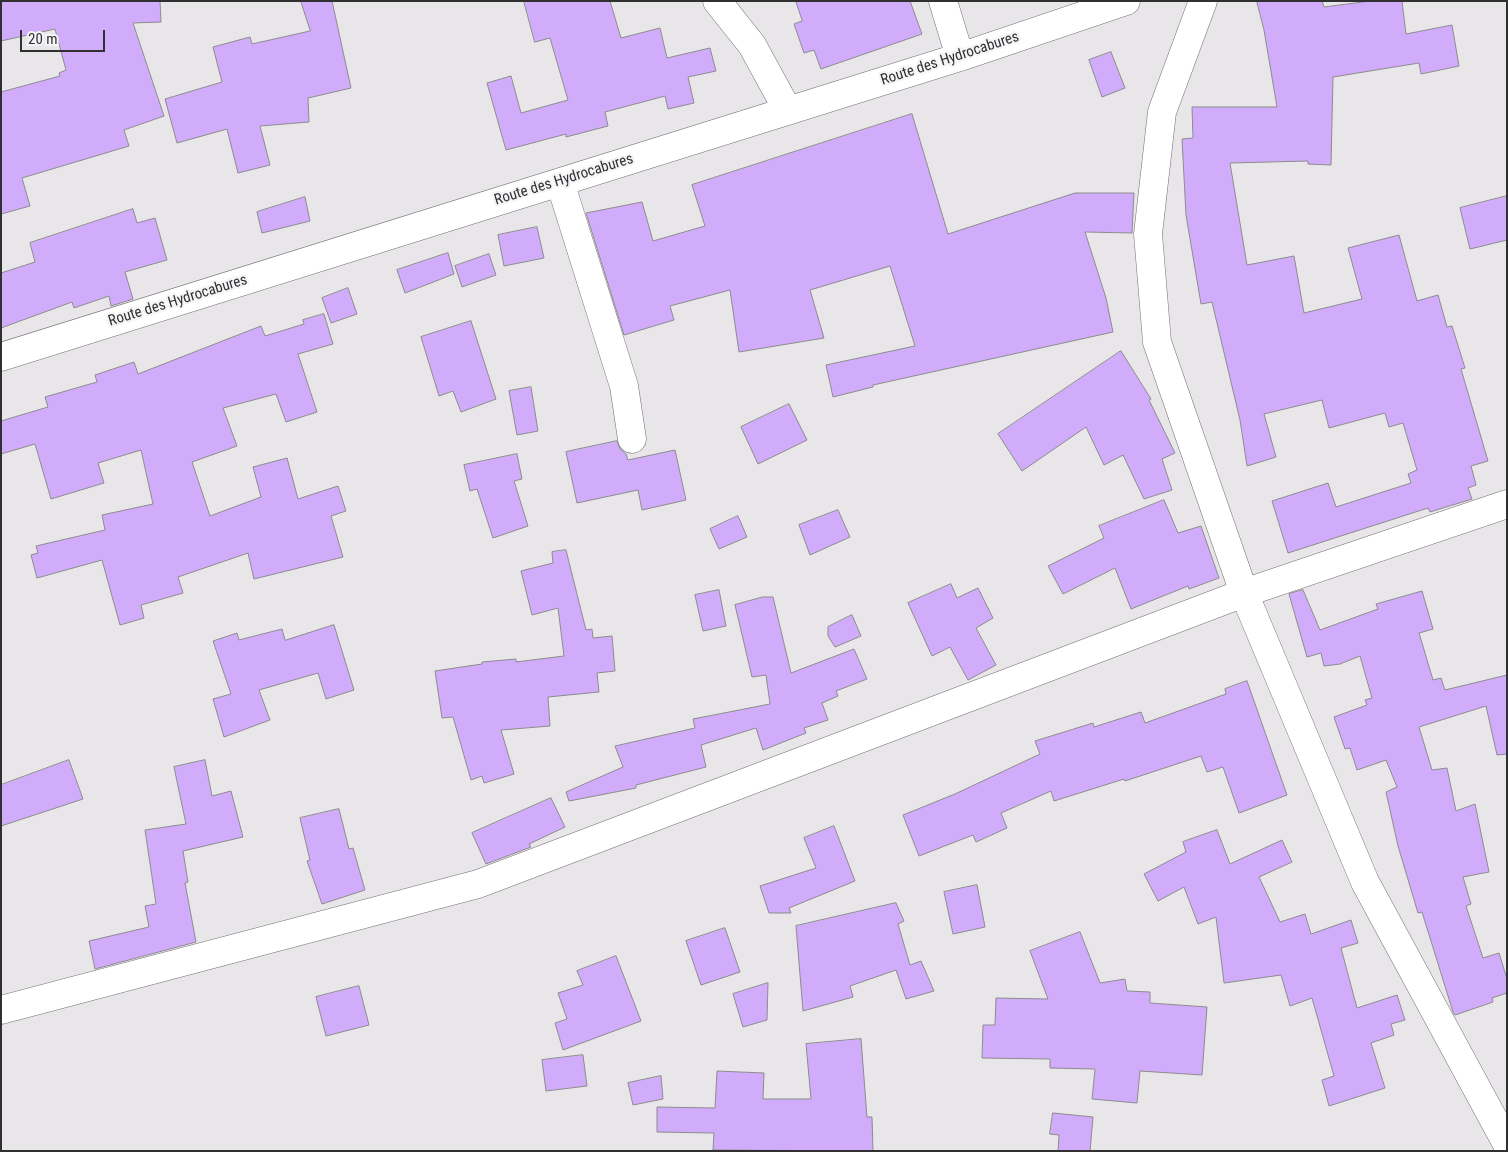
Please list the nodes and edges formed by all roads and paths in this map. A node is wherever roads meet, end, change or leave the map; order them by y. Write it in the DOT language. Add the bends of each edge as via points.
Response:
graph roads {
  1 [pos="717,1"];
  2 [pos="943,1"];
  3 [pos="1126,1"];
  4 [pos="1203,1"];
  5 [pos="960,57"];
  6 [pos="788,111"];
  7 [pos="560,182"];
  8 [pos="1,356"];
  9 [pos="632,439"];
  10 [pos="1507,504"];
  11 [pos="1244,593"];
  12 [pos="1,1010"];
  13 [pos="1507,1144"];
  1 -- 6 [label="street" via="752,45"];
  2 -- 5 [label="street"];
  3 -- 5 [label="street, Route des Hydrocabures"];
  4 -- 11 [label="street" via="1162,112 1148,234 1157,342"];
  5 -- 6 [label="street, Route des Hydrocabures"];
  6 -- 7 [label="street, Route des Hydrocabures"];
  7 -- 8 [label="street, Route des Hydrocabures"];
  7 -- 9 [label="street" via="624,386"];
  10 -- 11 [label="street"];
  11 -- 12 [label="street" via="478,884"];
  11 -- 13 [label="street" via="1365,882"];
}
